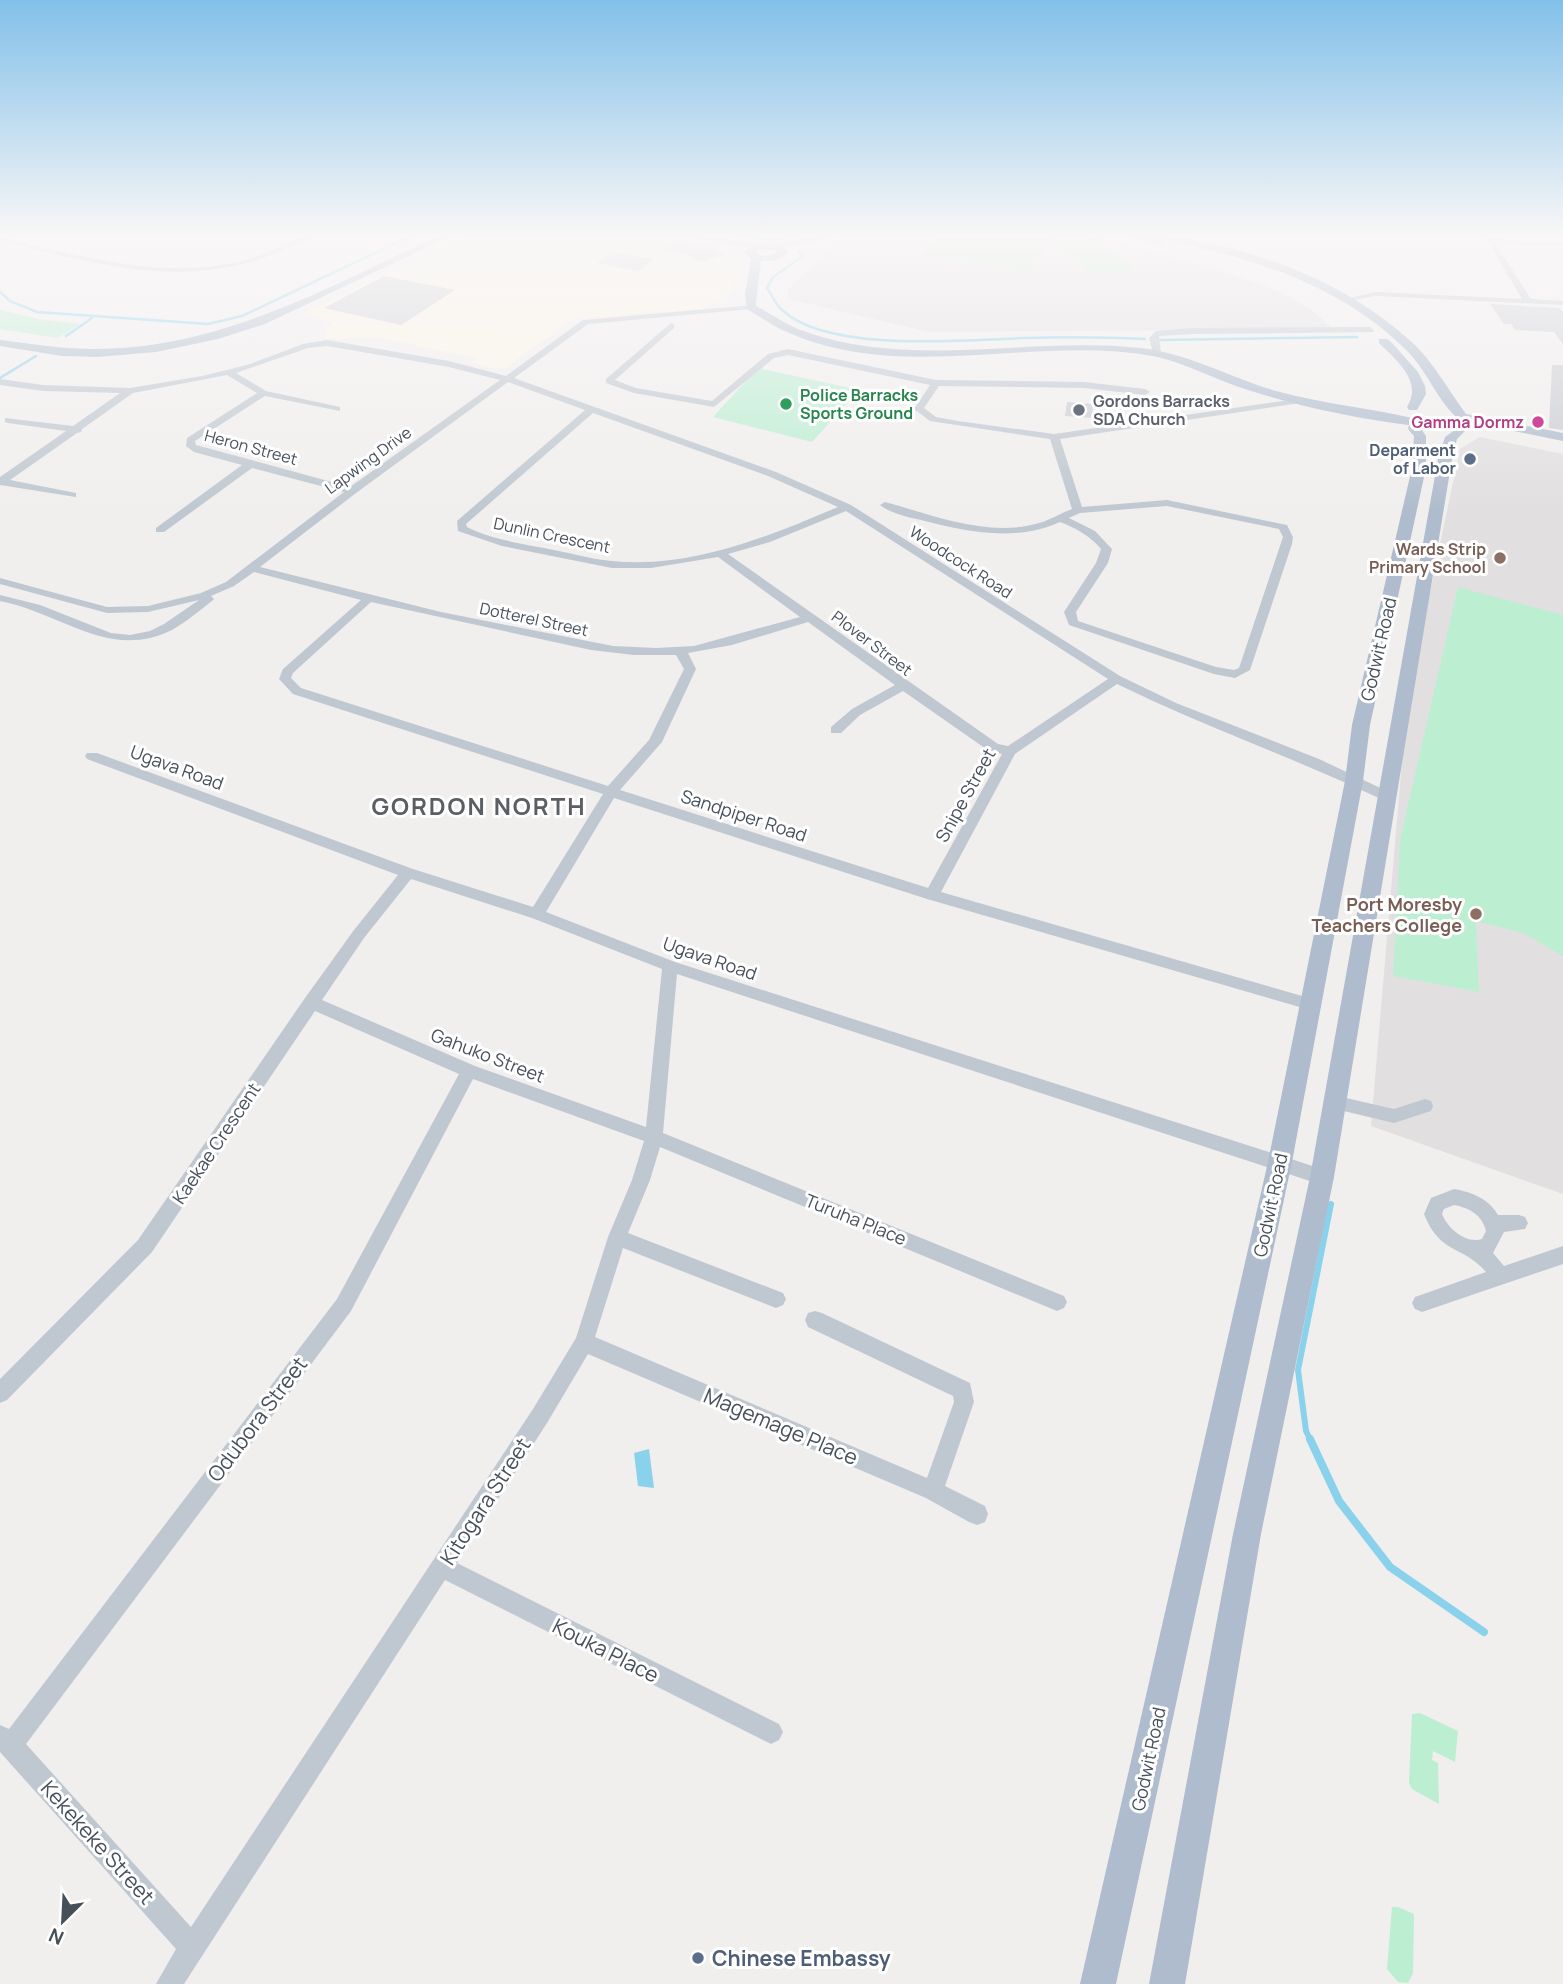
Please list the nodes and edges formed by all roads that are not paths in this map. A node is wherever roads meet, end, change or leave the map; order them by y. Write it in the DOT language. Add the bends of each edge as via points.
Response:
graph roads {
  1 [pos="670,326"];
  2 [pos="219,327"];
  3 [pos="247,327"];
  4 [pos="580,327"];
  5 [pos="780,327"];
  6 [pos="1365,327"];
  7 [pos="1386,327"];
  8 [pos="1370,330"];
  9 [pos="0,336"];
  10 [pos="0,343"];
  11 [pos="1157,354"];
  12 [pos="229,372"];
  13 [pos="508,379"];
  14 [pos="0,382"];
  15 [pos="936,383"];
  16 [pos="130,391"];
  17 [pos="1145,392"];
  18 [pos="263,393"];
  19 [pos="1300,400"];
  20 [pos="337,409"];
  21 [pos="591,411"];
  22 [pos="1436,419"];
  23 [pos="8,420"];
  24 [pos="78,430"];
  25 [pos="1054,437"];
  26 [pos="1563,437"];
  27 [pos="1563,447"];
  28 [pos="250,464"];
  29 [pos="0,481"];
  30 [pos="352,491"];
  31 [pos="72,495"];
  32 [pos="885,505"];
  33 [pos="847,507"];
  34 [pos="1078,510"];
  35 [pos="1058,517"];
  36 [pos="160,530"];
  37 [pos="719,553"];
  38 [pos="252,568"];
  39 [pos="0,581"];
  40 [pos="230,584"];
  41 [pos="0,598"];
  42 [pos="368,599"];
  43 [pos="812,617"];
  44 [pos="679,652"];
  45 [pos="1116,679"];
  46 [pos="902,686"];
  47 [pos="836,730"];
  48 [pos="1010,751"];
  49 [pos="92,756"];
  50 [pos="1354,780"];
  51 [pos="611,792"];
  52 [pos="1386,796"];
  53 [pos="408,873"];
  54 [pos="932,895"];
  55 [pos="537,914"];
  56 [pos="670,966"];
  57 [pos="311,1002"];
  58 [pos="1310,1004"];
  59 [pos="469,1071"];
  60 [pos="1333,1102"];
  61 [pos="1425,1106"];
  62 [pos="654,1137"];
  63 [pos="1280,1162"];
  64 [pos="1322,1177"];
  65 [pos="1519,1223"];
  66 [pos="1493,1224"];
  67 [pos="617,1237"];
  68 [pos="1478,1249"];
  69 [pos="1563,1255"];
  70 [pos="1501,1276"];
  71 [pos="776,1299"];
  72 [pos="1057,1302"];
  73 [pos="1422,1303"];
  74 [pos="815,1320"];
  75 [pos="584,1342"];
  76 [pos="0,1393"];
  77 [pos="933,1491"];
  78 [pos="977,1514"];
  79 [pos="442,1567"];
  80 [pos="771,1732"];
  81 [pos="6,1741"];
  82 [pos="193,1948"];
  83 [pos="169,1984"];
  84 [pos="1098,1984"];
  85 [pos="1167,1984"];
  1 -- 15 [label="street" via="609,381 714,404 771,356 788,352"];
  2 -- 9 [label="main road" via="135,344 90,346"];
  3 -- 10 [label="main road" via="164,347 98,353"];
  4 -- 13 [label="street, Lapwing Drive"];
  5 -- 11 [label="main road" via="824,344 858,349 1098,349"];
  6 -- 8 [label="main road"];
  7 -- 22 [label="main road" via="1414,351"];
  8 -- 11 [label="street" via="1156,334"];
  8 -- 22 [label="main road" via="1416,379 1420,396"];
  11 -- 19 [label="main road"];
  12 -- 13 [label="street, Woodcock Road" via="327,343"];
  12 -- 16 [label="street, Woodcock Road"];
  12 -- 18 [label="street"];
  13 -- 21 [label="street, Woodcock Road"];
  13 -- 30 [label="street, Lapwing Drive"];
  14 -- 16 [label="street"];
  15 -- 17 [label="street" via="1084,385"];
  15 -- 25 [label="street" via="919,409 923,414 958,424"];
  16 -- 24 [label="street"];
  18 -- 20 [label="street"];
  18 -- 28 [label="street, Heron Street" via="190,440 197,450"];
  19 -- 22 [label="main road" via="1373,417"];
  19 -- 25 [label="street"];
  21 -- 33 [label="street, Woodcock Road" via="772,474"];
  21 -- 37 [label="street, Dunlin Crescent" via="480,504 461,523 462,529 531,549 622,565"];
  22 -- 26 [label="main road"];
  22 -- 27 [label="main road"];
  22 -- 50 [label="main road, Godwit Road" via="1414,429 1420,436 1419,468 1361,725"];
  22 -- 52 [label="main road, Godwit Road" via="1451,437"];
  23 -- 24 [label="street"];
  24 -- 29 [label="street"];
  25 -- 34 [label="street"];
  28 -- 30 [label="street, Heron Street"];
  28 -- 36 [label="street"];
  29 -- 31 [label="street"];
  30 -- 38 [label="street, Lapwing Drive"];
  32 -- 35 [label="street" via="934,519 1017,531 1041,527"];
  33 -- 37 [label="street, Dunlin Crescent" via="779,536"];
  33 -- 45 [label="street, Woodcock Road"];
  34 -- 35 [label="street"];
  34 -- 35 [label="street" via="1167,503 1283,527 1287,544 1244,670 1235,674 1214,670 1073,623 1070,612 1107,549 1084,527"];
  37 -- 43 [label="street, Plover Street"];
  38 -- 40 [label="street, Lapwing Drive"];
  38 -- 42 [label="street, Dotterel Street"];
  39 -- 40 [label="street, Lapwing Drive" via="94,607 128,611 177,604"];
  40 -- 41 [label="street" via="168,627 132,639 106,637 53,613"];
  42 -- 44 [label="street, Dotterel Street" via="579,645"];
  42 -- 51 [label="street, Sandpiper Road" via="287,672 285,679 297,691"];
  43 -- 44 [label="street, Dotterel Street"];
  43 -- 46 [label="street, Plover Street"];
  44 -- 51 [label="street" via="690,669 673,709 655,742"];
  45 -- 48 [label="street, Snipe Street"];
  45 -- 50 [label="street, Woodcock Road"];
  46 -- 47 [label="street" via="856,712"];
  46 -- 48 [label="street, Plover Street" via="984,743"];
  48 -- 54 [label="street, Snipe Street"];
  49 -- 53 [label="street, Ugava Road"];
  50 -- 52 [label="street, Woodcock Road"];
  50 -- 58 [label="main road, Godwit Road"];
  51 -- 54 [label="street, Sandpiper Road"];
  51 -- 55 [label="street"];
  52 -- 60 [label="main road, Godwit Road"];
  53 -- 55 [label="street, Ugava Road"];
  53 -- 57 [label="street, Kaekae Crescent"];
  54 -- 58 [label="street, Sandpiper Road"];
  55 -- 56 [label="street, Ugava Road"];
  56 -- 62 [label="street, Kitogara Street"];
  56 -- 63 [label="street, Ugava Road"];
  57 -- 59 [label="street, Gahuko Street"];
  57 -- 76 [label="street, Kaekae Crescent" via="145,1246"];
  58 -- 63 [label="main road, Godwit Road"];
  59 -- 62 [label="street, Gahuko Street"];
  59 -- 81 [label="street, Odubora Street" via="344,1305"];
  60 -- 61 [label="street" via="1394,1116"];
  60 -- 64 [label="main road, Godwit Road"];
  62 -- 67 [label="street, Kitogara Street"];
  62 -- 72 [label="street, Turuha Place"];
  63 -- 64 [label="street, Ugava Road"];
  63 -- 84 [label="main road, Godwit Road"];
  64 -- 85 [label="main road, Godwit Road" via="1247,1534"];
  65 -- 66 [label="street"];
  66 -- 68 [label="street" via="1494,1238"];
  66 -- 68 [label="street" via="1482,1208 1463,1198 1439,1202 1434,1215 1440,1230 1453,1242"];
  67 -- 71 [label="street"];
  67 -- 75 [label="street, Kitogara Street"];
  68 -- 70 [label="street"];
  69 -- 70 [label="street"];
  70 -- 73 [label="street"];
  74 -- 77 [label="street" via="963,1390 964,1402"];
  75 -- 77 [label="street, Magemage Place"];
  75 -- 79 [label="street, Kitogara Street"];
  77 -- 78 [label="street, Magemage Place"];
  79 -- 80 [label="street, Kouka Place"];
  79 -- 82 [label="street, Kitogara Street"];
  81 -- 82 [label="street, Kekekeke Street"];
  82 -- 83 [label="street, Kitogara Street"];
}
